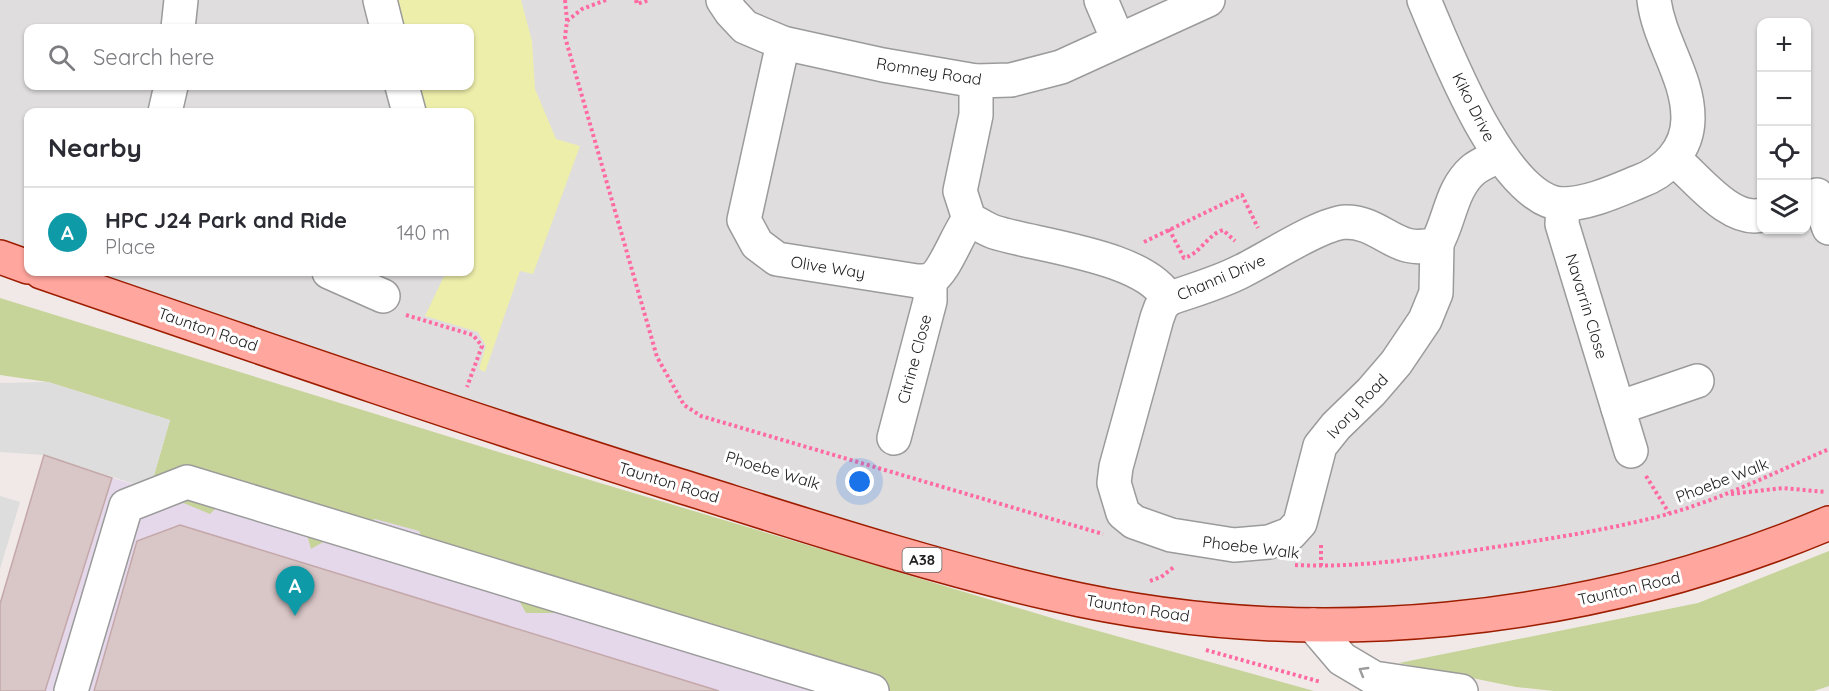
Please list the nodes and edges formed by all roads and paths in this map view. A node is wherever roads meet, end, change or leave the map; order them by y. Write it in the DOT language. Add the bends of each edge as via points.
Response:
graph roads {
  1 [pos="181,0"];
  2 [pos="380,0"];
  3 [pos="565,0"];
  4 [pos="606,0"];
  5 [pos="636,0"];
  6 [pos="649,0"];
  7 [pos="723,0"];
  8 [pos="1101,0"];
  9 [pos="1208,0"];
  10 [pos="1424,0"];
  11 [pos="1654,0"];
  12 [pos="567,21"];
  13 [pos="178,24"];
  14 [pos="386,24"];
  15 [pos="1118,40"];
  16 [pos="783,43"];
  17 [pos="976,81"];
  18 [pos="170,90"];
  19 [pos="403,90"];
  20 [pos="166,108"];
  21 [pos="408,108"];
  22 [pos="1499,156"];
  23 [pos="1674,159"];
  24 [pos="1817,195"];
  25 [pos="1554,202"];
  26 [pos="1757,216"];
  27 [pos="969,219"];
  28 [pos="1829,228"];
  29 [pos="1169,229"];
  30 [pos="1242,240"];
  31 [pos="1260,240"];
  32 [pos="1437,243"];
  33 [pos="0,257"];
  34 [pos="1120,264"];
  35 [pos="24,266"];
  36 [pos="53,276"];
  37 [pos="338,276"];
  38 [pos="930,280"];
  39 [pos="383,296"];
  40 [pos="1168,299"];
  41 [pos="1697,381"];
  42 [pos="466,390"];
  43 [pos="1618,408"];
  44 [pos="894,438"];
  45 [pos="1829,449"];
  46 [pos="1631,451"];
  47 [pos="1829,492"];
  48 [pos="1726,494"];
  49 [pos="1669,513"];
  50 [pos="1829,523"];
  51 [pos="1108,536"];
  52 [pos="1292,565"];
  53 [pos="1176,566"];
  54 [pos="1143,580"];
  55 [pos="1313,625"];
  56 [pos="70,691"];
  57 [pos="872,691"];
  58 [pos="1461,691"];
  1 -- 13 [label="street"];
  2 -- 14 [label="street"];
  3 -- 12 [label="path"];
  4 -- 12 [label="path" via="582,9"];
  5 -- 6 [label="path" via="637,4"];
  7 -- 16 [label="street, Romney Road" via="746,27"];
  8 -- 15 [label="street"];
  9 -- 15 [label="street, Romney Road"];
  10 -- 22 [label="street, Kiko Drive"];
  11 -- 23 [label="street" via="1680,75 1688,118"];
  12 -- 51 [label="path" via="565,37 657,357 684,405 701,416"];
  15 -- 17 [label="street, Romney Road" via="1031,77"];
  16 -- 17 [label="street, Romney Road"];
  16 -- 38 [label="street, Olive Way" via="744,220 757,244 777,259"];
  17 -- 27 [label="street" via="976,115 960,190"];
  18 -- 20 [label="street"];
  19 -- 21 [label="street"];
  22 -- 25 [label="street, Kiko Drive" via="1523,184"];
  22 -- 32 [label="street" via="1474,170 1461,185"];
  23 -- 25 [label="street" via="1645,180 1610,193"];
  23 -- 26 [label="street" via="1735,213"];
  24 -- 28 [label="street"];
  25 -- 43 [label="street, Navarrin Close"];
  27 -- 34 [label="street, Channi Drive" via="991,231"];
  27 -- 38 [label="street" via="958,232 940,272"];
  29 -- 30 [label="path" via="1184,258 1216,232 1223,230 1236,242"];
  29 -- 31 [label="path" via="1242,195"];
  29 -- 34 [label="path" via="1124,252"];
  31 -- 32 [label="street, Channi Drive" via="1346,222 1370,227 1401,245 1422,249"];
  31 -- 40 [label="street, Channi Drive" via="1239,272"];
  32 -- 40 [label="street, Ivory Road" via="1436,293 1425,320 1390,370 1320,446 1300,523 1290,534 1269,542 1234,545 1171,536 1134,522 1116,500 1114,483 1122,438 1157,318"];
  33 -- 35 [label="main road"];
  34 -- 40 [label="street, Channi Drive" via="1155,282"];
  36 -- 55 [label="main road, Taunton Road / A38" via="471,420 882,549 1054,595 1142,611 1230,622"];
  37 -- 39 [label="street"];
  38 -- 44 [label="street, Citrine Close" via="930,301"];
  39 -- 42 [label="path" via="396,312 473,334 482,346"];
  41 -- 43 [label="street"];
  43 -- 46 [label="street, Navarrin Close"];
  45 -- 48 [label="path, Phoebe Walk"];
  46 -- 49 [label="path"];
  47 -- 48 [label="path" via="1783,488"];
  48 -- 49 [label="path, Phoebe Walk"];
  49 -- 52 [label="path, Phoebe Walk" via="1595,531 1453,553 1387,562"];
  50 -- 55 [label="main road, Taunton Road / A38" via="1777,545 1678,577 1589,599 1505,614 1407,623"];
  53 -- 54 [label="path" via="1161,577"];
  58 -- 55 [label="street, one-way" via="1374,678 1342,659"];
  56 -- 57 [label="street" via="126,506 187,482"];
}
